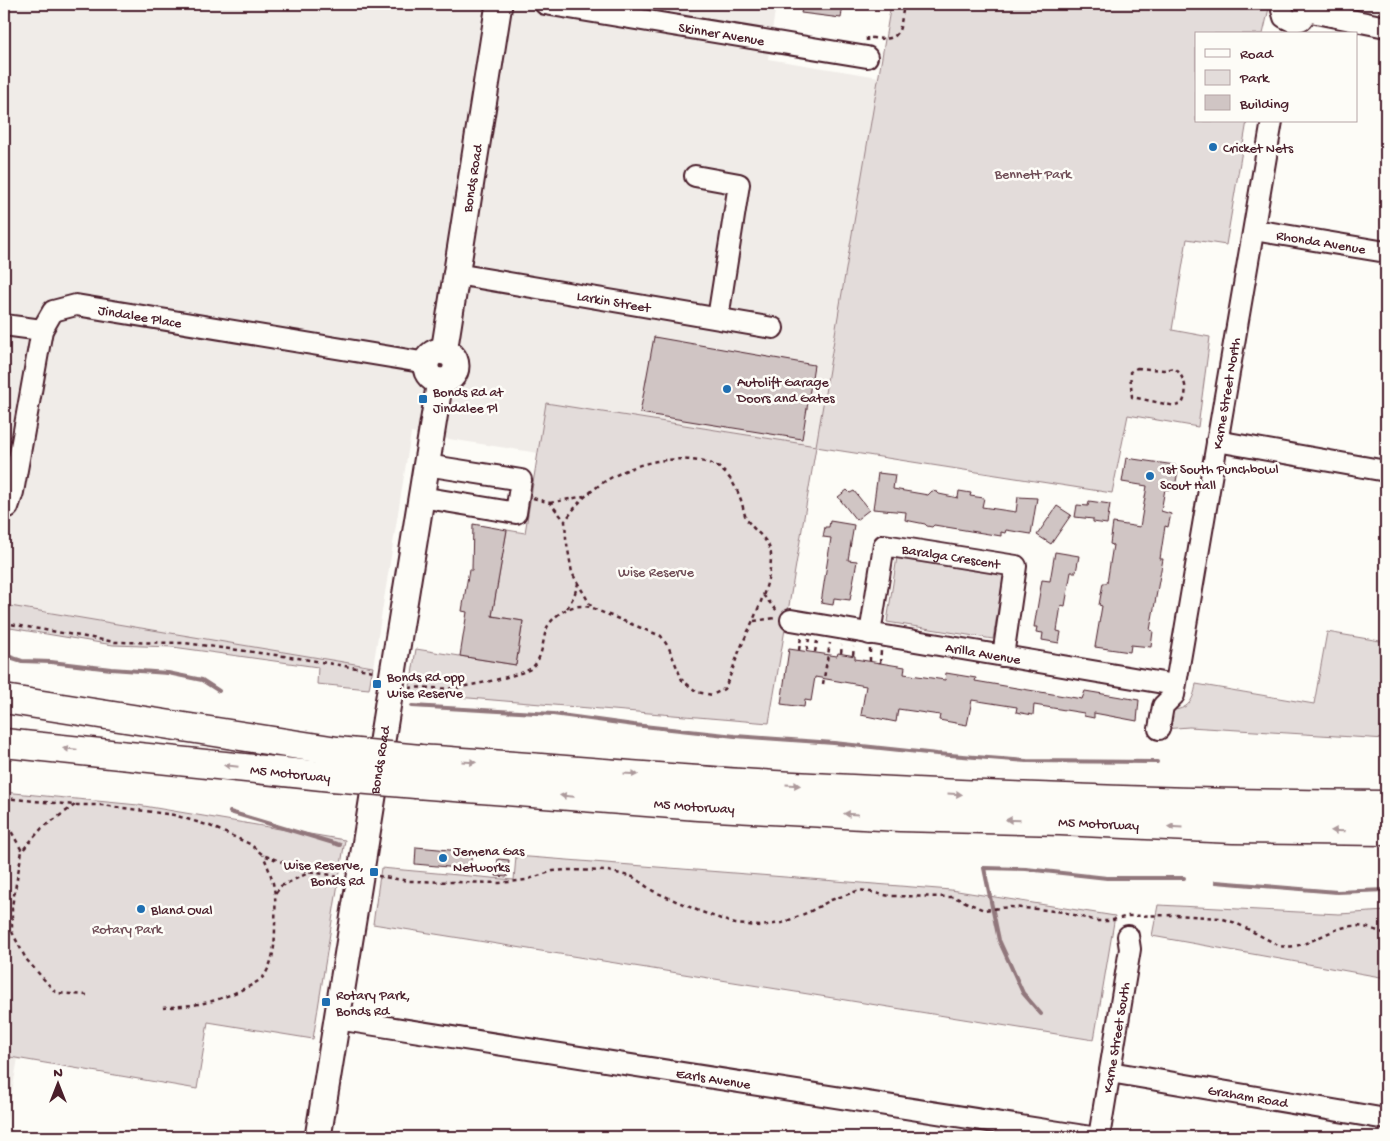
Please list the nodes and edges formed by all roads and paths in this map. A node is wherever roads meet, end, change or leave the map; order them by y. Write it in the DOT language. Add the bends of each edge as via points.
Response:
graph roads {
  1 [pos="499,4"];
  2 [pos="545,4"];
  3 [pos="904,4"];
  4 [pos="1352,12"];
  5 [pos="1294,15"];
  6 [pos="1386,27"];
  7 [pos="867,57"];
  8 [pos="1272,122"];
  9 [pos="695,176"];
  10 [pos="1254,230"];
  11 [pos="1386,252"];
  12 [pos="456,274"];
  13 [pos="718,318"];
  14 [pos="4,325"];
  15 [pos="773,328"];
  16 [pos="42,330"];
  17 [pos="437,365"];
  18 [pos="1175,368"];
  19 [pos="1217,441"];
  20 [pos="426,465"];
  21 [pos="1386,471"];
  22 [pos="519,495"];
  23 [pos="420,496"];
  24 [pos="586,496"];
  25 [pos="550,503"];
  26 [pos="8,507"];
  27 [pos="565,521"];
  28 [pos="578,584"];
  29 [pos="763,594"];
  30 [pos="591,606"];
  31 [pos="566,609"];
  32 [pos="754,621"];
  33 [pos="4,623"];
  34 [pos="796,628"];
  35 [pos="809,638"];
  36 [pos="817,639"];
  37 [pos="830,641"];
  38 [pos="842,644"];
  39 [pos="869,644"];
  40 [pos="799,650"];
  41 [pos="807,650"];
  42 [pos="815,652"];
  43 [pos="841,653"];
  44 [pos="852,655"];
  45 [pos="1003,656"];
  46 [pos="870,662"];
  47 [pos="880,663"];
  48 [pos="375,672"];
  49 [pos="823,684"];
  50 [pos="408,688"];
  51 [pos="1174,690"];
  52 [pos="4,699"];
  53 [pos="4,717"];
  54 [pos="1160,729"];
  55 [pos="4,743"];
  56 [pos="334,764"];
  57 [pos="418,771"];
  58 [pos="4,798"];
  59 [pos="75,805"];
  60 [pos="1386,805"];
  61 [pos="4,818"];
  62 [pos="1386,831"];
  63 [pos="22,851"];
  64 [pos="263,855"];
  65 [pos="310,872"];
  66 [pos="378,876"];
  67 [pos="342,879"];
  68 [pos="276,893"];
  69 [pos="1386,934"];
  70 [pos="1128,936"];
  71 [pos="87,995"];
  72 [pos="163,1008"];
  73 [pos="337,1019"];
  74 [pos="1110,1072"];
  75 [pos="1386,1119"];
  76 [pos="318,1137"];
  77 [pos="1091,1137"];
  78 [pos="1099,1137"];
  1 -- 12 [label="main road, Bonds Road"];
  2 -- 7 [label="street, Skinner Avenue"];
  3 -- 7 [label="path" via="900,30 895,37 885,40 867,37"];
  4 -- 5 [label="street"];
  4 -- 6 [label="street"];
  8 -- 10 [label="street, Karne Street North"];
  9 -- 13 [label="street" via="739,184"];
  10 -- 11 [label="street, Rhonda Avenue"];
  10 -- 19 [label="street, Karne Street North"];
  12 -- 13 [label="street, Larkin Street"];
  12 -- 17 [label="main road, Bonds Road"];
  13 -- 15 [label="street, Larkin Street"];
  14 -- 16 [label="street"];
  16 -- 17 [label="street, Jindalee Place" via="54,311 76,305"];
  16 -- 26 [label="street, Jindalee Place"];
  17 -- 20 [label="main road, Bonds Road"];
  18 -- 18 [label="path" via="1133,369 1129,376 1132,397 1180,406 1186,386"];
  19 -- 21 [label="street"];
  19 -- 51 [label="street, Karne Street North"];
  20 -- 22 [label="street" via="521,480"];
  20 -- 23 [label="main road, Bonds Road"];
  22 -- 23 [label="street" via="516,513"];
  22 -- 25 [label="path"];
  23 -- 73 [label="main road, Bonds Road"];
  24 -- 25 [label="path"];
  24 -- 27 [label="path"];
  24 -- 29 [label="path" via="625,470 652,463 677,459 703,461 722,469 732,482 745,517 768,543 771,557"];
  25 -- 27 [label="path"];
  27 -- 28 [label="path" via="572,572"];
  28 -- 30 [label="path"];
  28 -- 31 [label="path"];
  29 -- 32 [label="path"];
  29 -- 32 [label="path" via="782,617"];
  30 -- 31 [label="path"];
  30 -- 32 [label="path" via="661,636 682,680 697,692 712,695 724,690"];
  31 -- 50 [label="path" via="548,625 543,650 532,668 454,688"];
  33 -- 48 [label="path" via="115,642 185,643"];
  34 -- 39 [label="street, Arilla Avenue"];
  34 -- 40 [label="path"];
  35 -- 41 [label="path"];
  36 -- 42 [label="path"];
  37 -- 49 [label="path"];
  38 -- 43 [label="path"];
  39 -- 44 [label="path"];
  39 -- 45 [label="street, Arilla Avenue"];
  39 -- 45 [label="street, Baralga Crescent" via="884,545 1016,566"];
  39 -- 46 [label="path"];
  39 -- 47 [label="path"];
  45 -- 51 [label="street, Arilla Avenue"];
  51 -- 54 [label="street" via="1163,706"];
  52 -- 56 [label="highway"];
  53 -- 56 [label="highway, M5 Motorway"];
  56 -- 55 [label="highway, M5 Motorway, one-way"];
  56 -- 57 [label="highway, M5 Motorway, bridge"];
  57 -- 60 [label="highway, M5 Motorway, one-way" via="1161,802"];
  62 -- 57 [label="highway, M5 Motorway, one-way" via="900,817 698,806"];
  58 -- 59 [label="path"];
  59 -- 63 [label="path" via="42,828"];
  59 -- 64 [label="path" via="102,805 174,815 210,826 250,844"];
  61 -- 63 [label="path"];
  63 -- 71 [label="path" via="12,906 12,932 26,959 56,993"];
  64 -- 65 [label="path"];
  64 -- 68 [label="path"];
  65 -- 67 [label="path"];
  65 -- 68 [label="path" via="281,886"];
  66 -- 69 [label="path" via="409,881 500,883 526,880 553,871 608,871 633,877 653,891 699,911 735,924 760,926 782,923 860,890 890,896 954,897 984,910 1018,907 1097,921 1128,916 1220,918 1236,922 1288,948 1356,926"];
  68 -- 72 [label="path" via="274,948 264,976 254,984 206,1003"];
  70 -- 74 [label="street, Karne Street South" via="1130,949"];
  73 -- 76 [label="main road, Bonds Road"];
  73 -- 77 [label="street, Earls Avenue"];
  74 -- 75 [label="street, Graham Road"];
  74 -- 78 [label="street, Karne Street South"];
}
